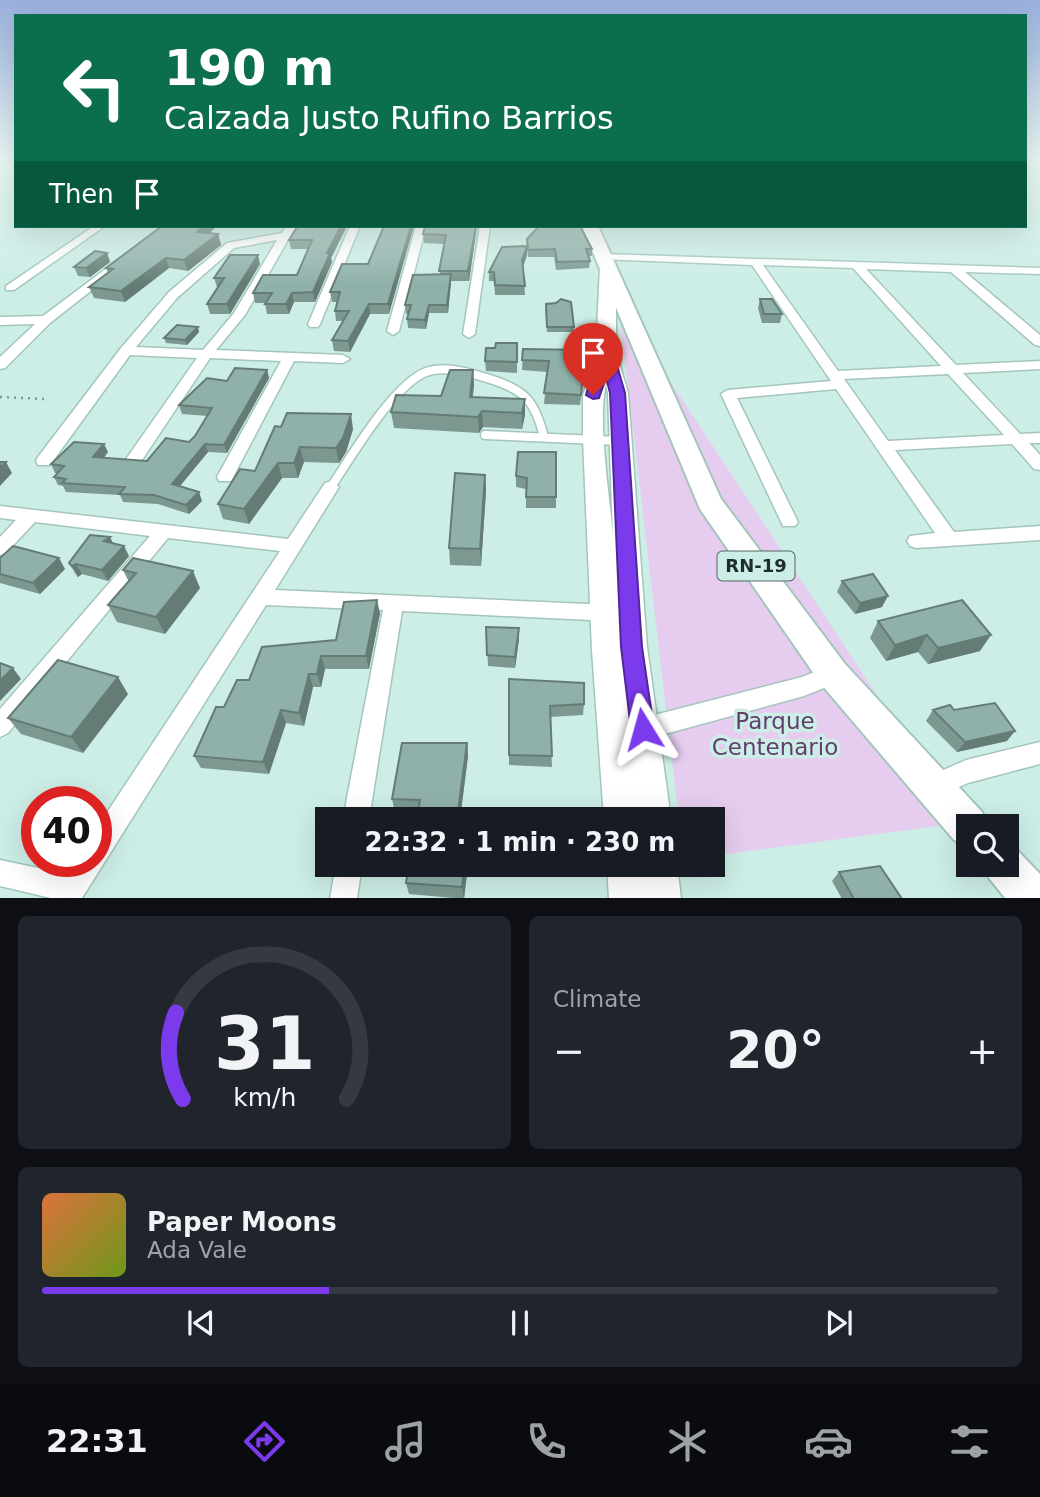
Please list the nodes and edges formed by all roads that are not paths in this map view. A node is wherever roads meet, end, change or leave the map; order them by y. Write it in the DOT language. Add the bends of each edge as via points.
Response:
graph roads {
  1 [pos="97,228"];
  2 [pos="354,228"];
  3 [pos="420,228"];
  4 [pos="485,228"];
  5 [pos="591,228"];
  6 [pos="288,231"];
  7 [pos="138,249"];
  8 [pos="606,261"];
  9 [pos="755,262"];
  10 [pos="857,265"];
  11 [pos="955,269"];
  12 [pos="1040,271"];
  13 [pos="10,288"];
  14 [pos="46,320"];
  15 [pos="0,321"];
  16 [pos="314,324"];
  17 [pos="393,331"];
  18 [pos="469,334"];
  19 [pos="1040,342"];
  20 [pos="125,351"];
  21 [pos="207,353"];
  22 [pos="289,358"];
  23 [pos="342,359"];
  24 [pos="0,365"];
  25 [pos="1040,365"];
  26 [pos="952,369"];
  27 [pos="838,380"];
  28 [pos="485,435"];
  29 [pos="544,437"];
  30 [pos="1040,438"];
  31 [pos="1016,439"];
  32 [pos="607,440"];
  33 [pos="884,446"];
  34 [pos="44,461"];
  35 [pos="132,462"];
  36 [pos="1040,465"];
  37 [pos="225,477"];
  38 [pos="331,486"];
  39 [pos="0,512"];
  40 [pos="30,517"];
  41 [pos="789,522"];
  42 [pos="164,530"];
  43 [pos="1040,533"];
  44 [pos="949,538"];
  45 [pos="916,541"];
  46 [pos="294,546"];
  47 [pos="0,548"];
  48 [pos="261,597"];
  49 [pos="394,602"];
  50 [pos="618,612"];
  51 [pos="833,674"];
  52 [pos="0,726"];
  53 [pos="643,729"];
  54 [pos="1040,753"];
  55 [pos="932,787"];
  56 [pos="358,807"];
  57 [pos="622,807"];
  58 [pos="652,807"];
  59 [pos="957,814"];
  60 [pos="112,827"];
  61 [pos="0,873"];
  62 [pos="80,877"];
  63 [pos="347,877"];
  64 [pos="627,877"];
  65 [pos="660,877"];
  66 [pos="1015,877"];
  67 [pos="70,894"];
  68 [pos="343,898"];
  69 [pos="629,898"];
  70 [pos="662,898"];
  71 [pos="1035,898"];
  1 -- 13 [label="street"];
  2 -- 16 [label="street"];
  3 -- 17 [label="street"];
  4 -- 18 [label="street"];
  5 -- 8 [label="main road, RN-19"];
  6 -- 20 [label="street" via="228,247 173,295"];
  6 -- 21 [label="street" via="239,315"];
  7 -- 14 [label="street"];
  8 -- 9 [label="street" via="648,256"];
  8 -- 32 [label="street" via="606,352 618,393"];
  8 -- 51 [label="main road, RN-19" via="709,502"];
  9 -- 10 [label="street"];
  9 -- 27 [label="street"];
  10 -- 11 [label="street"];
  10 -- 26 [label="street"];
  11 -- 12 [label="street"];
  11 -- 19 [label="street"];
  14 -- 15 [label="street"];
  14 -- 24 [label="street"];
  20 -- 21 [label="street"];
  20 -- 34 [label="street"];
  21 -- 22 [label="street"];
  21 -- 35 [label="street"];
  22 -- 23 [label="street"];
  22 -- 37 [label="street"];
  25 -- 26 [label="street"];
  26 -- 27 [label="street"];
  26 -- 31 [label="street"];
  27 -- 33 [label="street"];
  27 -- 41 [label="street" via="728,394"];
  28 -- 29 [label="lane"];
  29 -- 32 [label="lane"];
  29 -- 38 [label="lane" via="529,396 510,385 479,375 426,372 403,387"];
  30 -- 31 [label="street"];
  31 -- 33 [label="street"];
  31 -- 36 [label="street"];
  32 -- 50 [label="street"];
  33 -- 44 [label="street"];
  38 -- 46 [label="street"];
  39 -- 40 [label="street"];
  40 -- 42 [label="street"];
  40 -- 47 [label="street"];
  42 -- 46 [label="street"];
  42 -- 52 [label="street"];
  43 -- 44 [label="street"];
  44 -- 45 [label="street"];
  46 -- 48 [label="street"];
  48 -- 49 [label="street"];
  48 -- 60 [label="street"];
  49 -- 50 [label="street"];
  49 -- 56 [label="street"];
  50 -- 53 [label="street"];
  50 -- 57 [label="street"];
  51 -- 53 [label="street"];
  51 -- 55 [label="main road, RN-19"];
  53 -- 58 [label="street"];
  54 -- 55 [label="street" via="966,772"];
  55 -- 59 [label="main road, RN-19"];
  61 -- 67 [label="street"];
  62 -- 67 [label="street"];
  63 -- 68 [label="street"];
  64 -- 69 [label="street"];
  65 -- 70 [label="street"];
  66 -- 71 [label="main road"];
}
